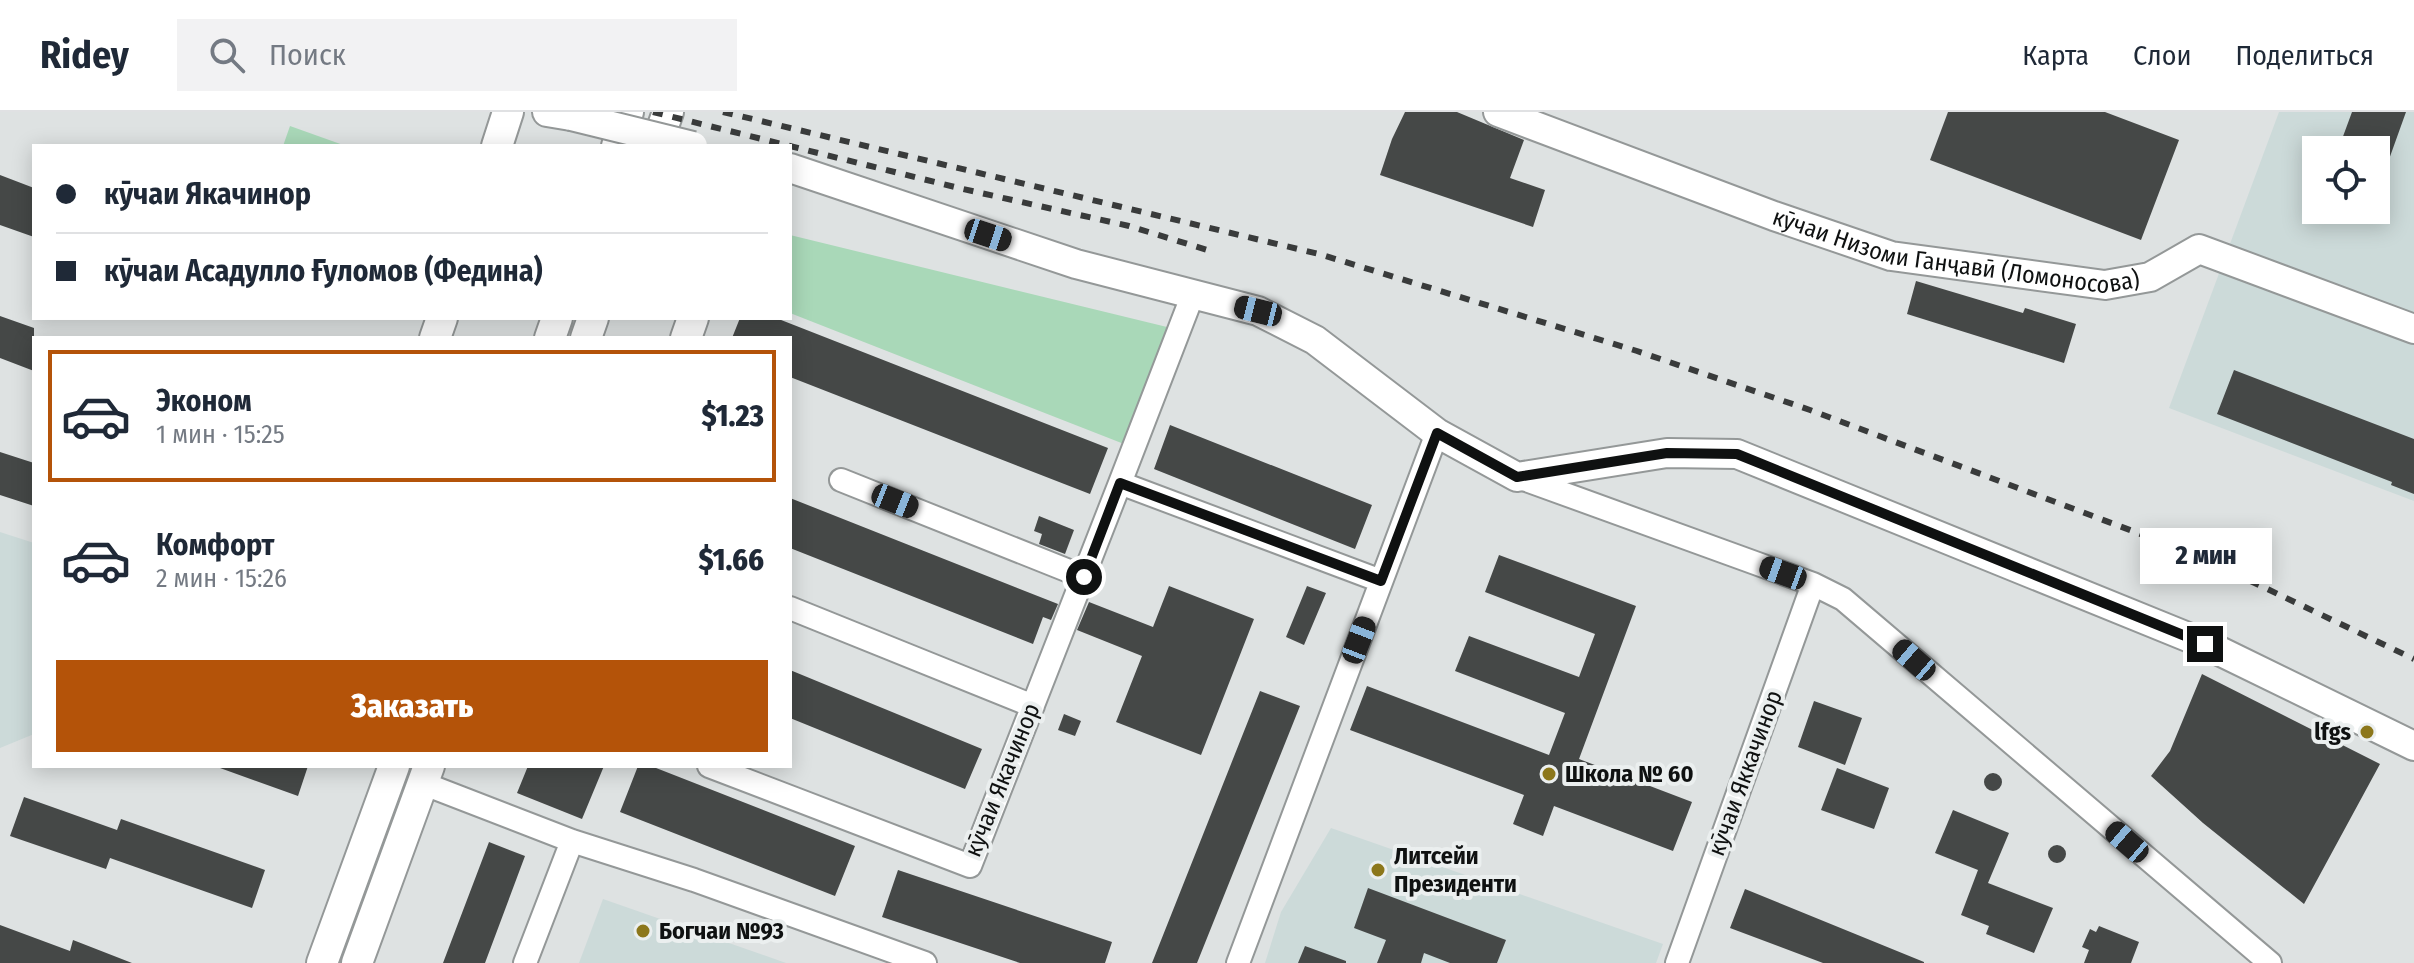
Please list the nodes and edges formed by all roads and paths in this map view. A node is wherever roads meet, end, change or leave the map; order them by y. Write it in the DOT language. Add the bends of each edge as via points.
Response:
graph roads {
  1 [pos="508,112"];
  2 [pos="628,112"];
  3 [pos="668,112"];
  4 [pos="1498,112"];
  5 [pos="559,114"];
  6 [pos="498,144"];
  7 [pos="618,144"];
  8 [pos="657,144"];
  9 [pos="685,144"];
  10 [pos="792,169"];
  11 [pos="1193,294"];
  12 [pos="2414,329"];
  13 [pos="1437,433"];
  14 [pos="1517,477"];
  15 [pos="841,480"];
  16 [pos="1120,483"];
  17 [pos="1084,577"];
  18 [pos="1381,581"];
  19 [pos="1813,584"];
  20 [pos="792,609"];
  21 [pos="1033,706"];
  22 [pos="2414,746"];
  23 [pos="393,768"];
  24 [pos="714,768"];
  25 [pos="426,774"];
  26 [pos="572,841"];
  27 [pos="322,963"];
  28 [pos="357,963"];
  29 [pos="525,963"];
  30 [pos="925,963"];
  31 [pos="1238,963"];
  32 [pos="1679,963"];
  33 [pos="2270,963"];
  1 -- 6 [label="main road"];
  2 -- 7 [label="main road"];
  3 -- 8 [label="main road"];
  4 -- 12 [label="street, кӯчаи Низоми Ганҷавӣ (Ломоносова)" via="1891,256 2105,285 2150,277 2199,249"];
  5 -- 9 [label="street, bridge"];
  10 -- 11 [label="street" via="1076,264"];
  11 -- 13 [label="street" via="1258,311 1315,340"];
  11 -- 16 [label="street, кӯчаи Якачинор"];
  13 -- 14 [label="street"];
  13 -- 18 [label="street"];
  14 -- 19 [label="street"];
  14 -- 22 [label="street" via="1667,453 1737,454 2205,644"];
  15 -- 17 [label="street"];
  16 -- 17 [label="street, кӯчаи Якачинор"];
  16 -- 18 [label="street"];
  17 -- 21 [label="street, кӯчаи Якачинор"];
  18 -- 31 [label="street"];
  19 -- 32 [label="street, кӯчаи Яккачинор"];
  19 -- 33 [label="street" via="1843,599"];
  20 -- 21 [label="street"];
  21 -- 24 [label="street, кӯчаи Якачинор" via="970,866"];
  23 -- 27 [label="main road"];
  25 -- 26 [label="street"];
  25 -- 28 [label="main road"];
  26 -- 29 [label="street"];
  26 -- 30 [label="street"];
}
